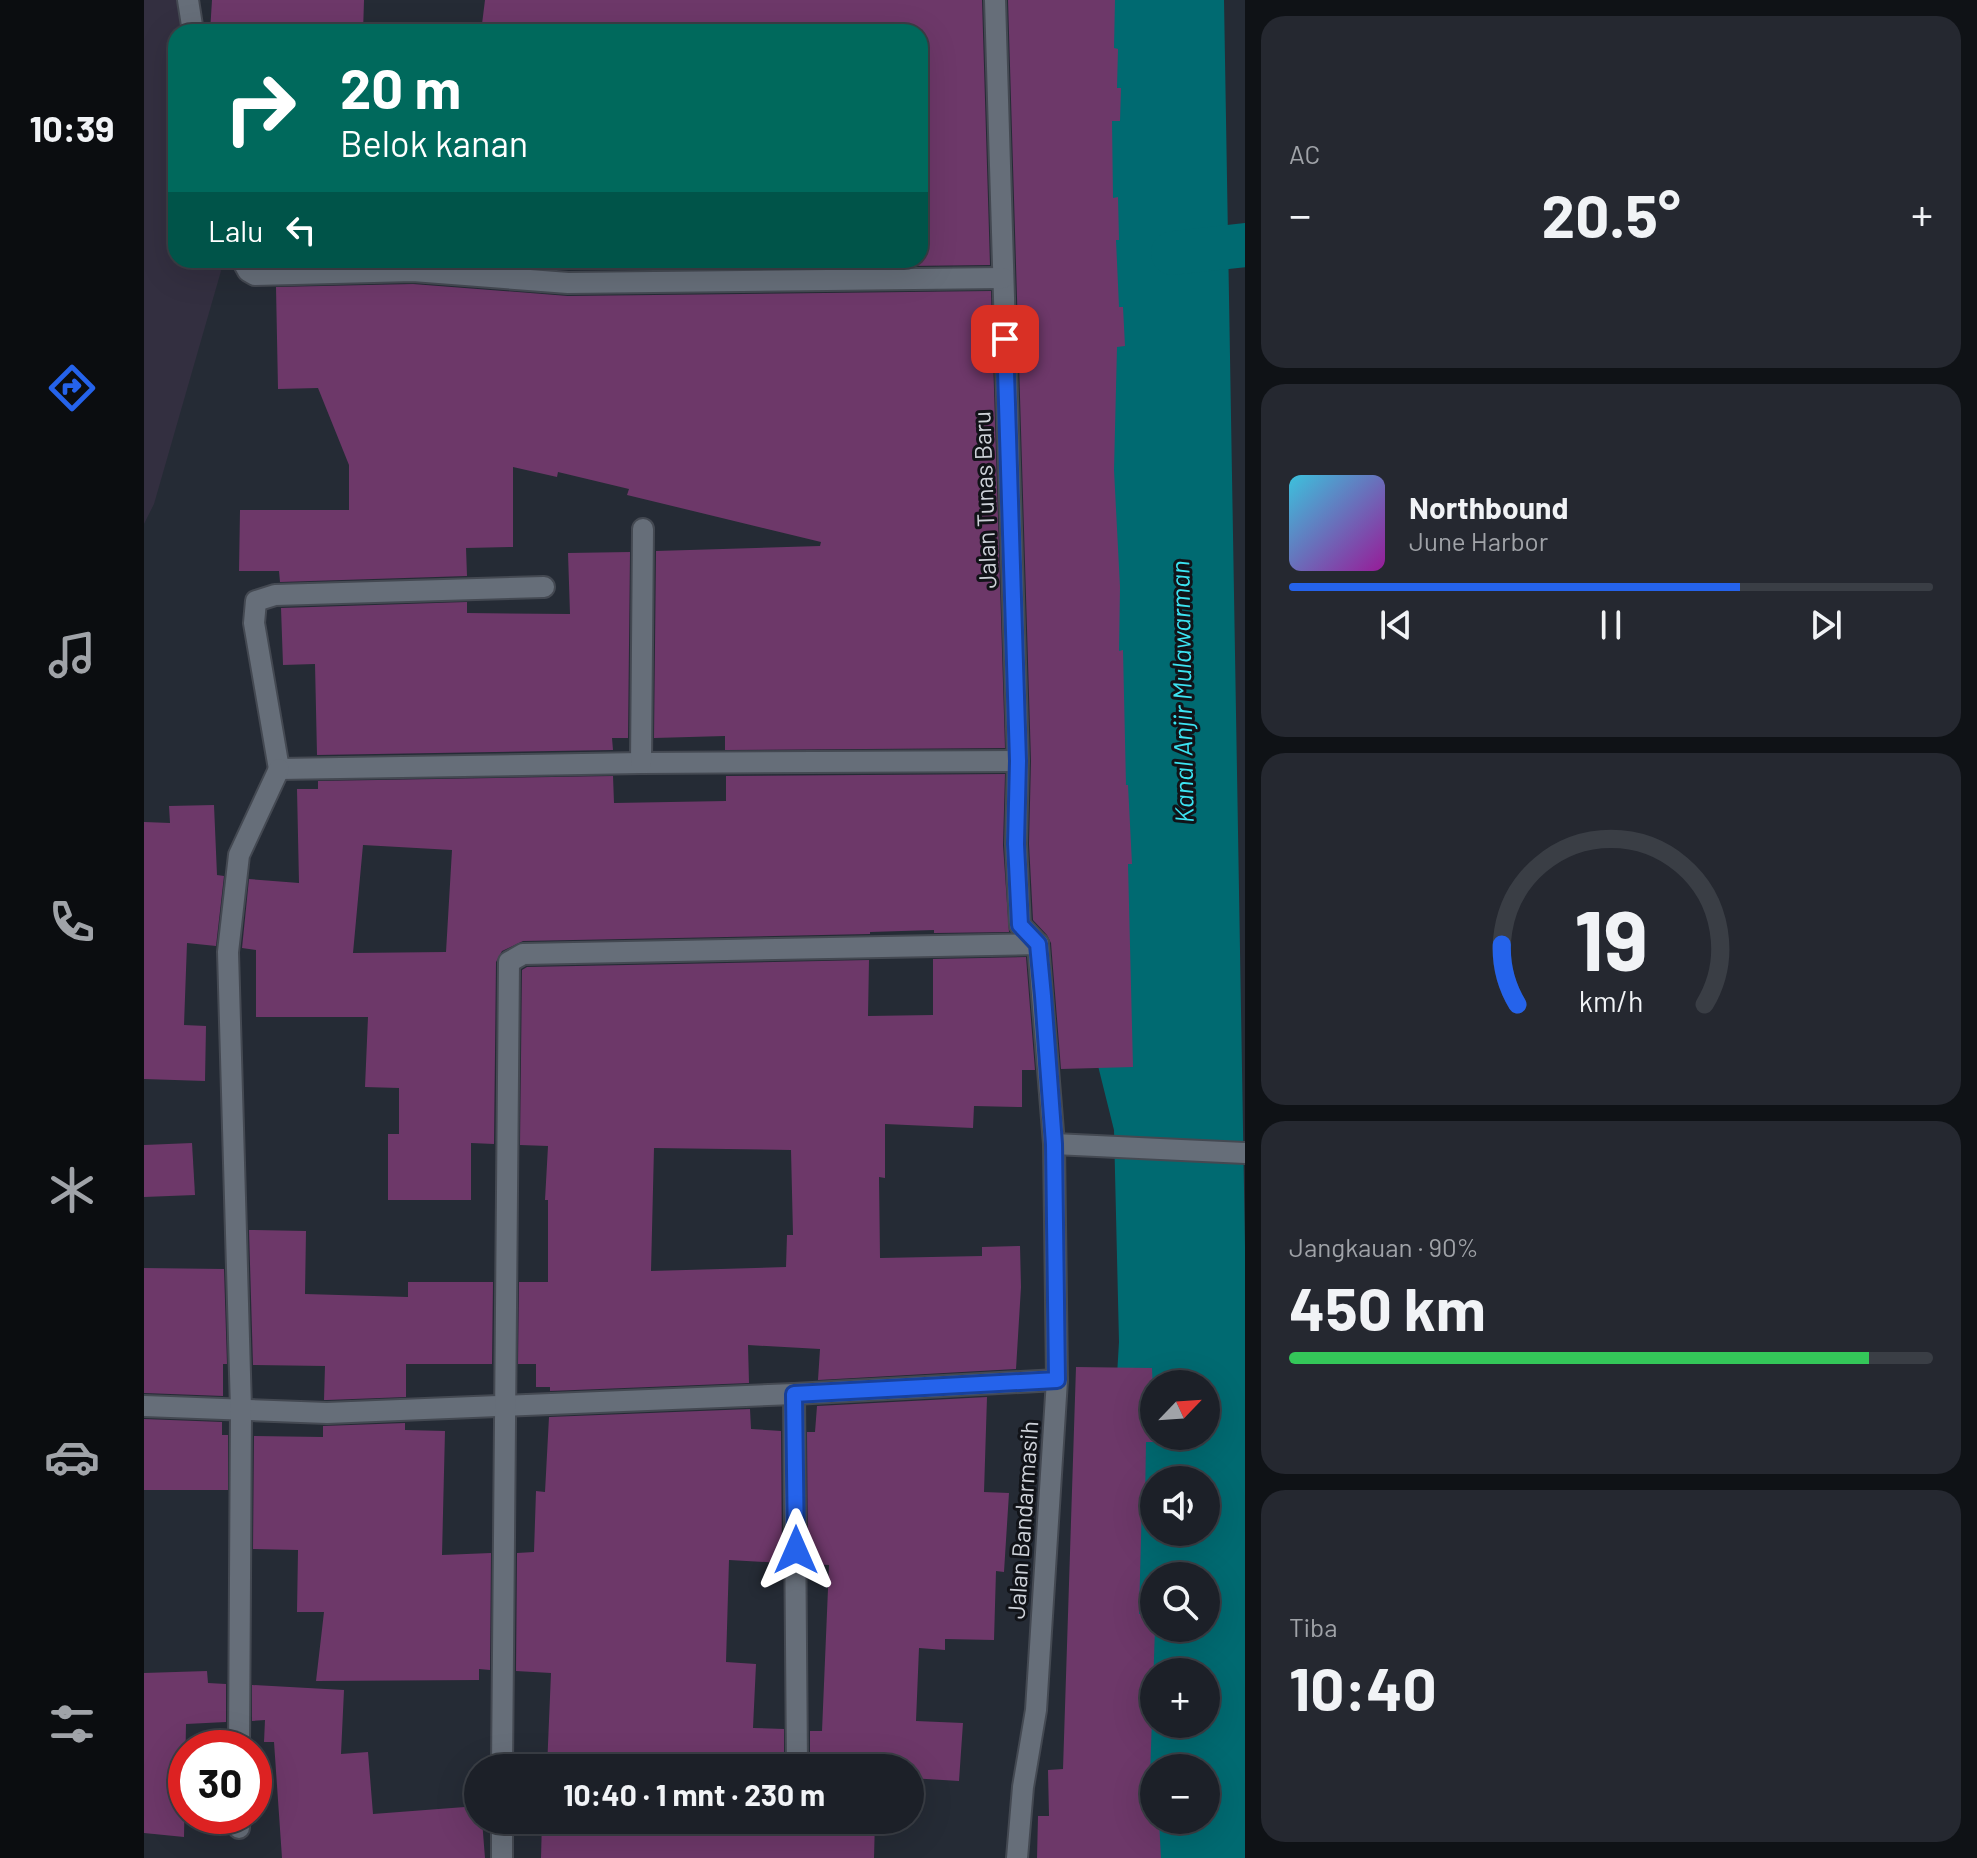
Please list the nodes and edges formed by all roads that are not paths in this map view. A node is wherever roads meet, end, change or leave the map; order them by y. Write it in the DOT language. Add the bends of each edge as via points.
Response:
graph roads {
  1 [pos="188,0"];
  2 [pos="995,0"];
  3 [pos="192,24"];
  4 [pos="246,268"];
  5 [pos="1003,278"];
  6 [pos="643,529"];
  7 [pos="544,587"];
  8 [pos="1018,761"];
  9 [pos="641,763"];
  10 [pos="279,769"];
  11 [pos="1038,944"];
  12 [pos="1054,1144"];
  13 [pos="1245,1153"];
  14 [pos="1057,1380"];
  15 [pos="794,1394"];
  16 [pos="144,1406"];
  17 [pos="505,1407"];
  18 [pos="241,1409"];
  19 [pos="239,1730"];
  20 [pos="502,1754"];
  21 [pos="797,1754"];
  22 [pos="502,1834"];
  23 [pos="502,1858"];
  24 [pos="1017,1858"];
  1 -- 3 [label="street"];
  2 -- 5 [label="street, Jalan Tunas Baru"];
  4 -- 5 [label="street" via="255,275 413,271 568,283"];
  5 -- 8 [label="street, Jalan Tunas Baru"];
  6 -- 9 [label="street"];
  7 -- 10 [label="street" via="275,595 256,601 254,623"];
  8 -- 9 [label="street"];
  8 -- 11 [label="street, Jalan Tunas Baru" via="1020,925"];
  9 -- 10 [label="street"];
  10 -- 18 [label="street" via="239,855 228,952"];
  11 -- 12 [label="street, Jalan Bandarmasih"];
  11 -- 17 [label="street" via="523,954 509,962"];
  12 -- 13 [label="street"];
  12 -- 14 [label="street, Jalan Bandarmasih"];
  14 -- 15 [label="street"];
  14 -- 24 [label="street, Jalan Bandarmasih" via="1036,1710"];
  15 -- 17 [label="street"];
  15 -- 21 [label="street"];
  16 -- 18 [label="street"];
  17 -- 18 [label="street" via="327,1413"];
  17 -- 20 [label="street"];
  18 -- 19 [label="street"];
  22 -- 23 [label="street"];
}
